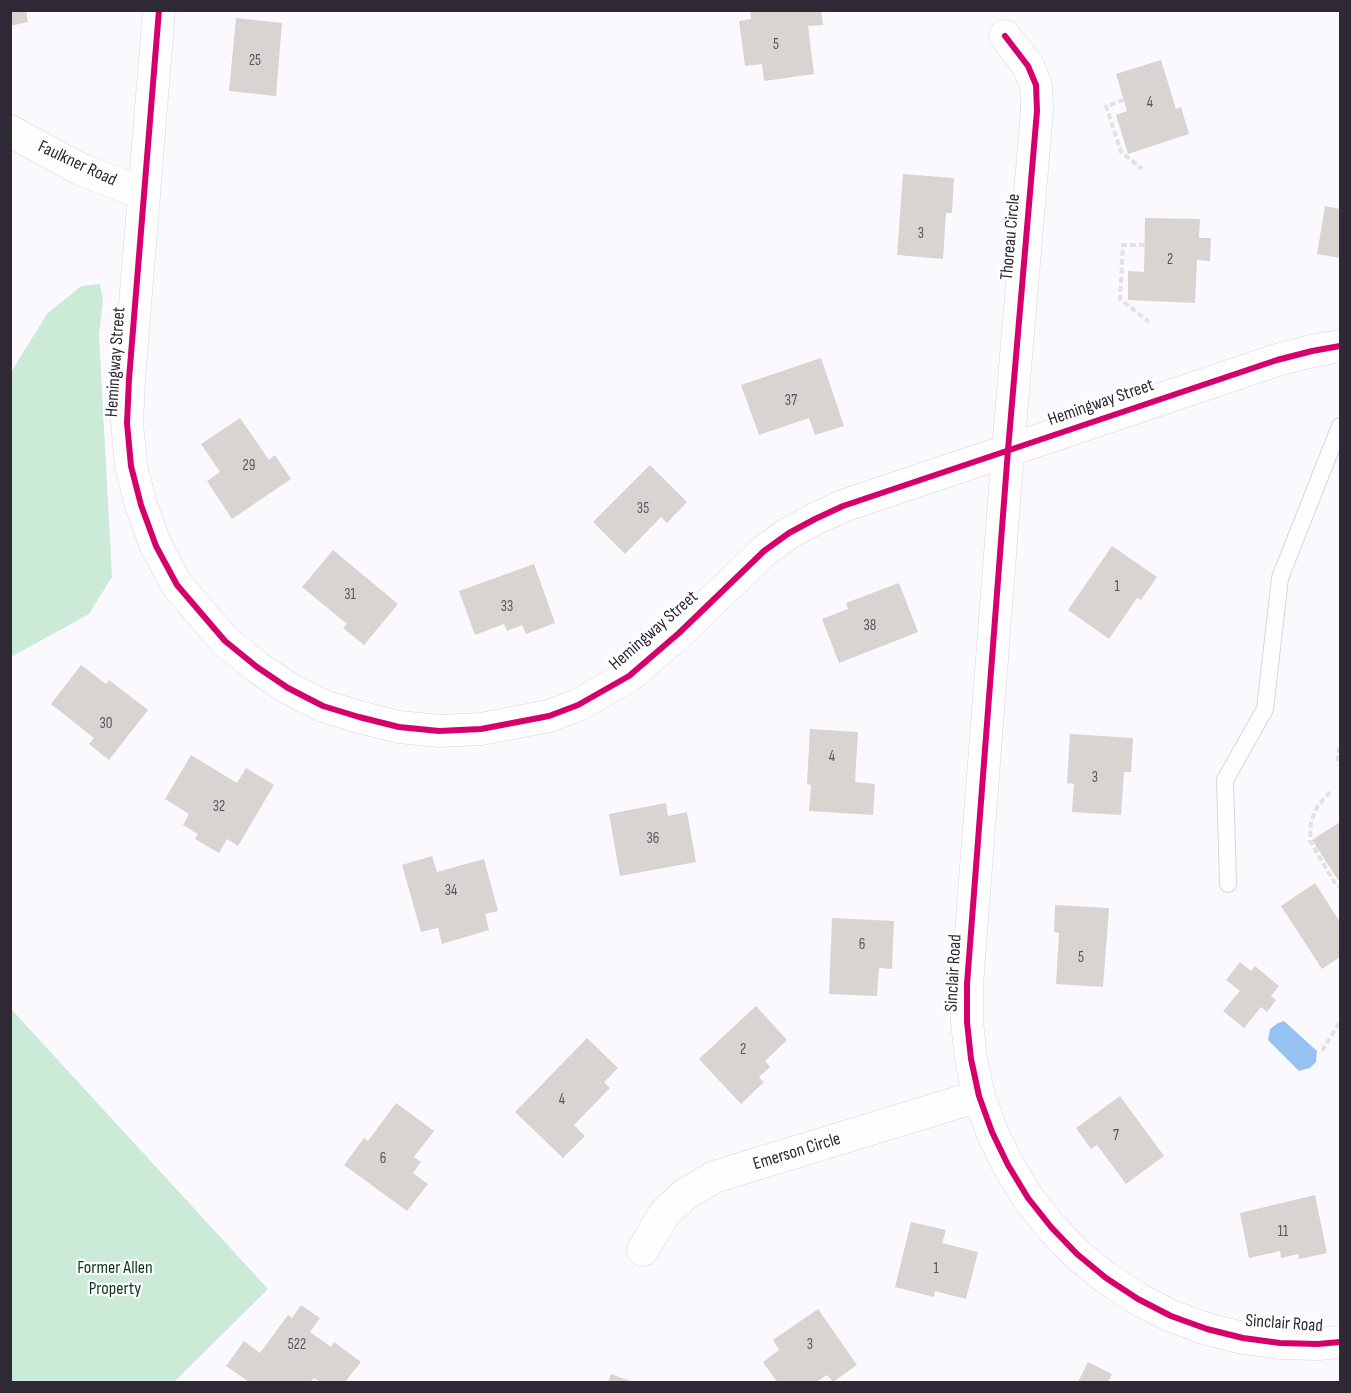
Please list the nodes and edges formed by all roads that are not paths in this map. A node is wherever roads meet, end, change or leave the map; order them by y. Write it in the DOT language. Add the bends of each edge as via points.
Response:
graph roads {
  1 [pos="159,10"];
  2 [pos="1005,36"];
  3 [pos="10,131"];
  4 [pos="144,194"];
  5 [pos="1341,346"];
  6 [pos="1341,426"];
  7 [pos="1008,450"];
  8 [pos="1228,884"];
  9 [pos="979,1096"];
  10 [pos="643,1250"];
  11 [pos="1341,1342"];
  1 -- 4 [label="street, Hemingway Street"];
  2 -- 7 [label="street, Thoreau Circle" via="1028,66 1036,85 1037,111"];
  3 -- 4 [label="street, Faulkner Road" via="80,169"];
  4 -- 7 [label="street, Hemingway Street" via="127,423 134,476 156,546 183,592 225,641 288,688 323,706 359,717 439,731 481,729 549,716 578,705 629,676 656,654 756,558 789,533 843,506"];
  5 -- 7 [label="street, Hemingway Street" via="1277,360"];
  6 -- 8 [label="lane" via="1280,578 1265,709 1225,780"];
  7 -- 9 [label="street, Sinclair Road" via="967,984 967,1022"];
  9 -- 10 [label="street, Emerson Circle" via="714,1177 684,1195 664,1214"];
  9 -- 11 [label="street, Sinclair Road" via="1008,1166 1028,1198 1070,1247 1106,1278 1138,1299 1207,1329 1280,1343"];
}
